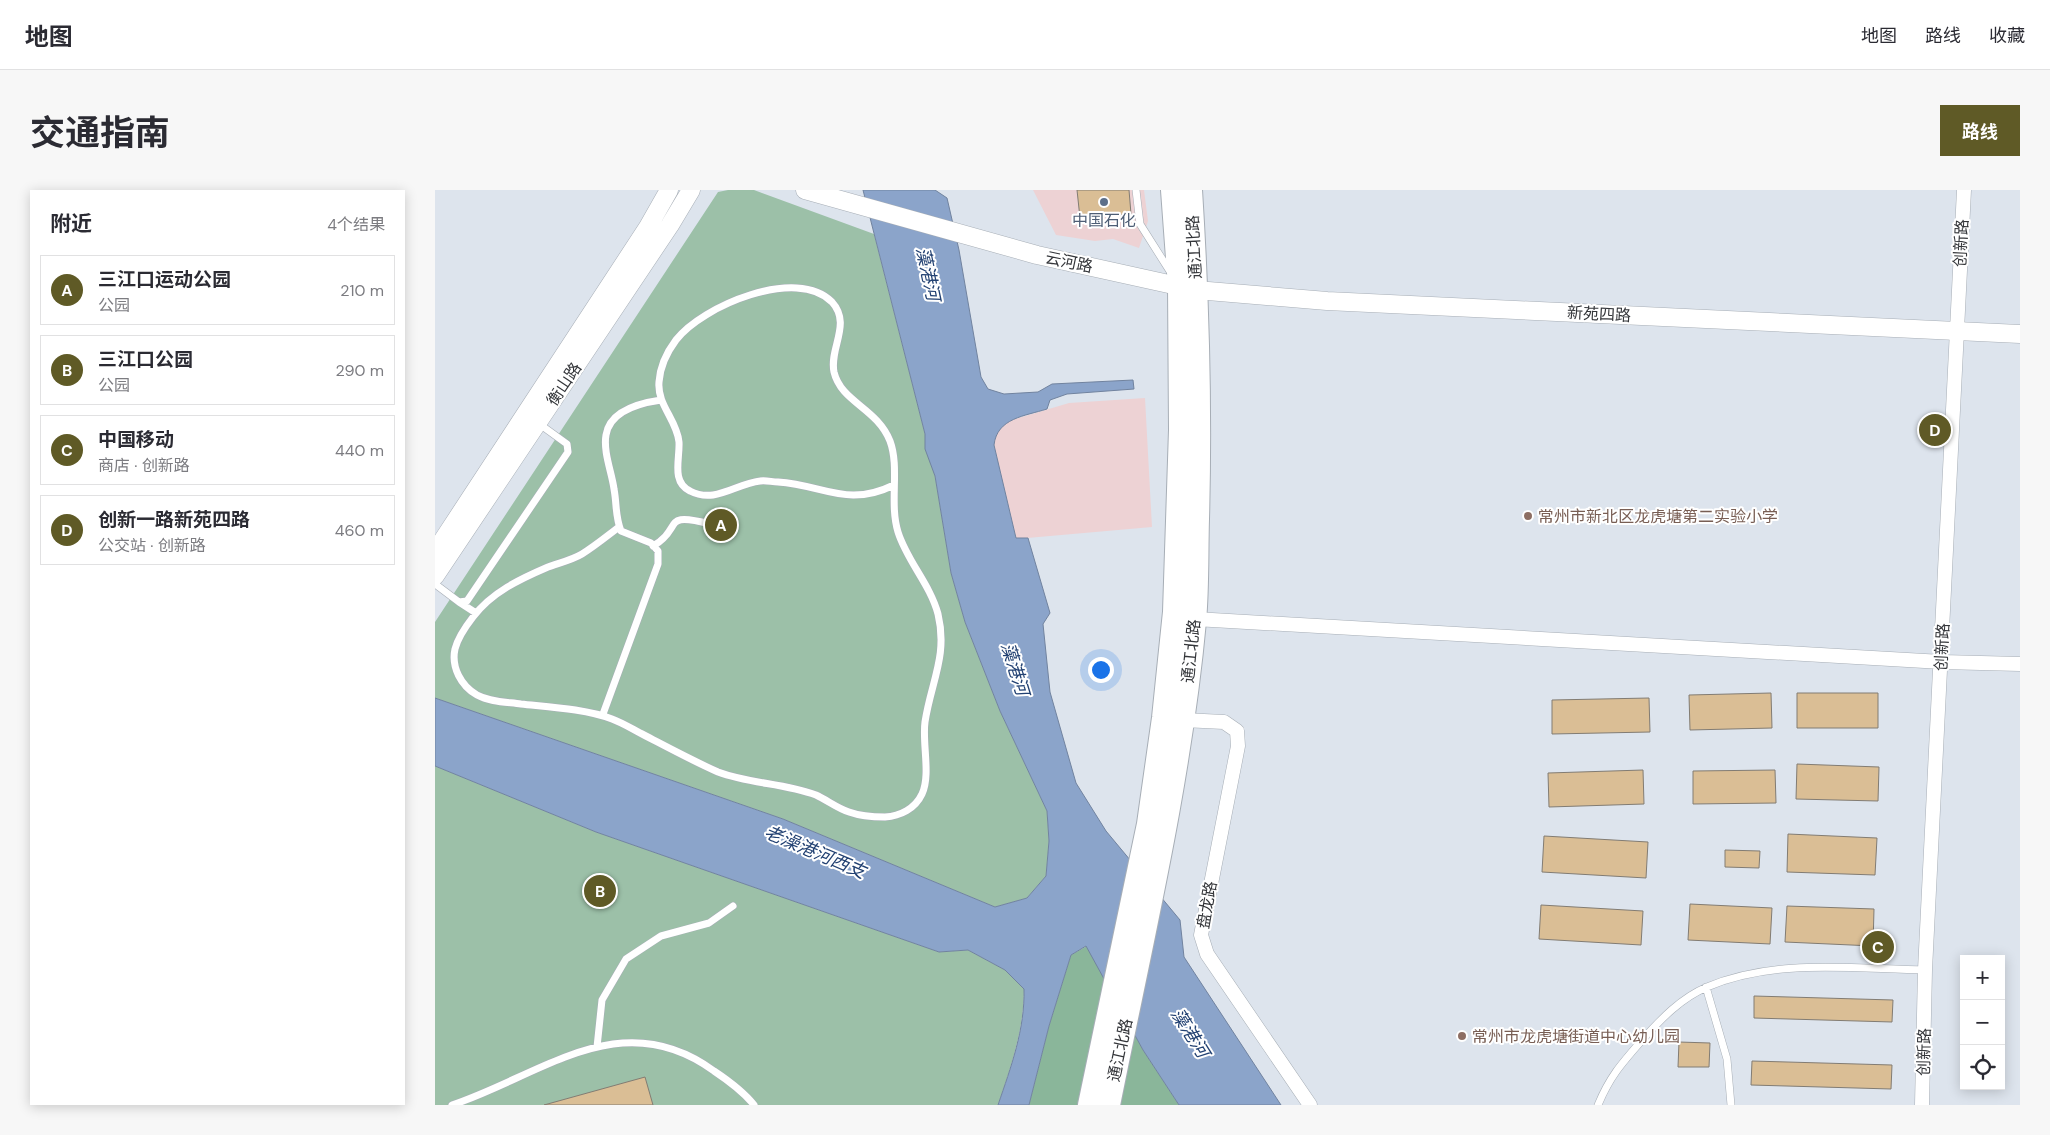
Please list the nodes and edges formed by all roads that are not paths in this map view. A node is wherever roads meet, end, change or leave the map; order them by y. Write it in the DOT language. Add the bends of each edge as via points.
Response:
graph roads {
  1 [pos="669,190"];
  2 [pos="691,190"];
  3 [pos="805,190"];
  4 [pos="1136,190"];
  5 [pos="1172,190"];
  6 [pos="1191,190"];
  7 [pos="1963,190"];
  8 [pos="1188,287"];
  9 [pos="1957,331"];
  10 [pos="2020,334"];
  11 [pos="661,400"];
  12 [pos="538,423"];
  13 [pos="893,485"];
  14 [pos="710,524"];
  15 [pos="619,527"];
  16 [pos="653,546"];
  17 [pos="435,552"];
  18 [pos="435,576"];
  19 [pos="435,584"];
  20 [pos="459,602"];
  21 [pos="476,613"];
  22 [pos="1195,619"];
  23 [pos="1941,662"];
  24 [pos="2020,664"];
  25 [pos="603,714"];
  26 [pos="1183,720"];
  27 [pos="733,906"];
  28 [pos="1925,970"];
  29 [pos="1706,987"];
  30 [pos="597,1047"];
  31 [pos="452,1105"];
  32 [pos="754,1105"];
  33 [pos="1089,1105"];
  34 [pos="1109,1105"];
  35 [pos="1310,1105"];
  36 [pos="1598,1105"];
  37 [pos="1731,1105"];
  38 [pos="1922,1105"];
  1 -- 17 [label="street, 衡山路"];
  2 -- 12 [label="street, 衡山路"];
  3 -- 8 [label="street, 云河路" via="1037,255"];
  4 -- 8 [label="lane" via="1140,224"];
  5 -- 8 [label="main road, 通江北路"];
  6 -- 8 [label="main road, 通江北路"];
  7 -- 9 [label="street, 创新路"];
  8 -- 9 [label="street, 新苑四路" via="1327,301"];
  8 -- 22 [label="main road, 通江北路" via="1200,431"];
  8 -- 33 [label="main road, 通江北路" via="1173,612 1163,718 1143,847"];
  9 -- 10 [label="street, 新苑四路"];
  9 -- 23 [label="street, 创新路"];
  11 -- 13 [label="lane" via="679,439 677,474 682,486 693,493 711,497 759,481 796,484 845,497 865,496"];
  11 -- 13 [label="lane" via="658,387 660,372 667,356 678,337 697,320 721,305 754,293 801,289 819,292 840,314 841,330 833,368 840,387 874,415 885,430 893,447"];
  11 -- 15 [label="lane" via="625,410 612,421 606,436"];
  12 -- 18 [label="street, 衡山路"];
  12 -- 20 [label="lane" via="567,444 568,452 467,601"];
  13 -- 21 [label="lane" via="898,532 908,556 927,585 937,611 942,641 938,673 925,724 922,795 910,809 893,817 848,812 791,787 722,773 612,719 497,701 474,694 457,676 454,651"];
  14 -- 16 [label="lane" via="681,519 673,523 663,541"];
  15 -- 16 [label="lane" via="621,531"];
  15 -- 21 [label="lane" via="580,555 511,584"];
  16 -- 25 [label="lane" via="658,551 658,564"];
  19 -- 20 [label="lane"];
  20 -- 21 [label="lane"];
  22 -- 23 [label="street"];
  22 -- 26 [label="main road, 通江北路"];
  23 -- 24 [label="street"];
  23 -- 28 [label="street, 创新路"];
  26 -- 34 [label="main road, 通江北路" via="1166,826"];
  26 -- 35 [label="street, 盘龙路" via="1224,722 1237,731 1238,746 1201,935 1207,954"];
  27 -- 30 [label="lane" via="709,923 661,936 626,959 603,1000"];
  28 -- 29 [label="lane" via="1783,968"];
  28 -- 38 [label="street, 创新路"];
  29 -- 36 [label="lane" via="1666,1014 1655,1026 1607,1083"];
  29 -- 37 [label="lane" via="1727,1059"];
  30 -- 31 [label="lane" via="579,1050"];
  30 -- 32 [label="lane" via="613,1043 655,1043 698,1059 745,1093"];
}
